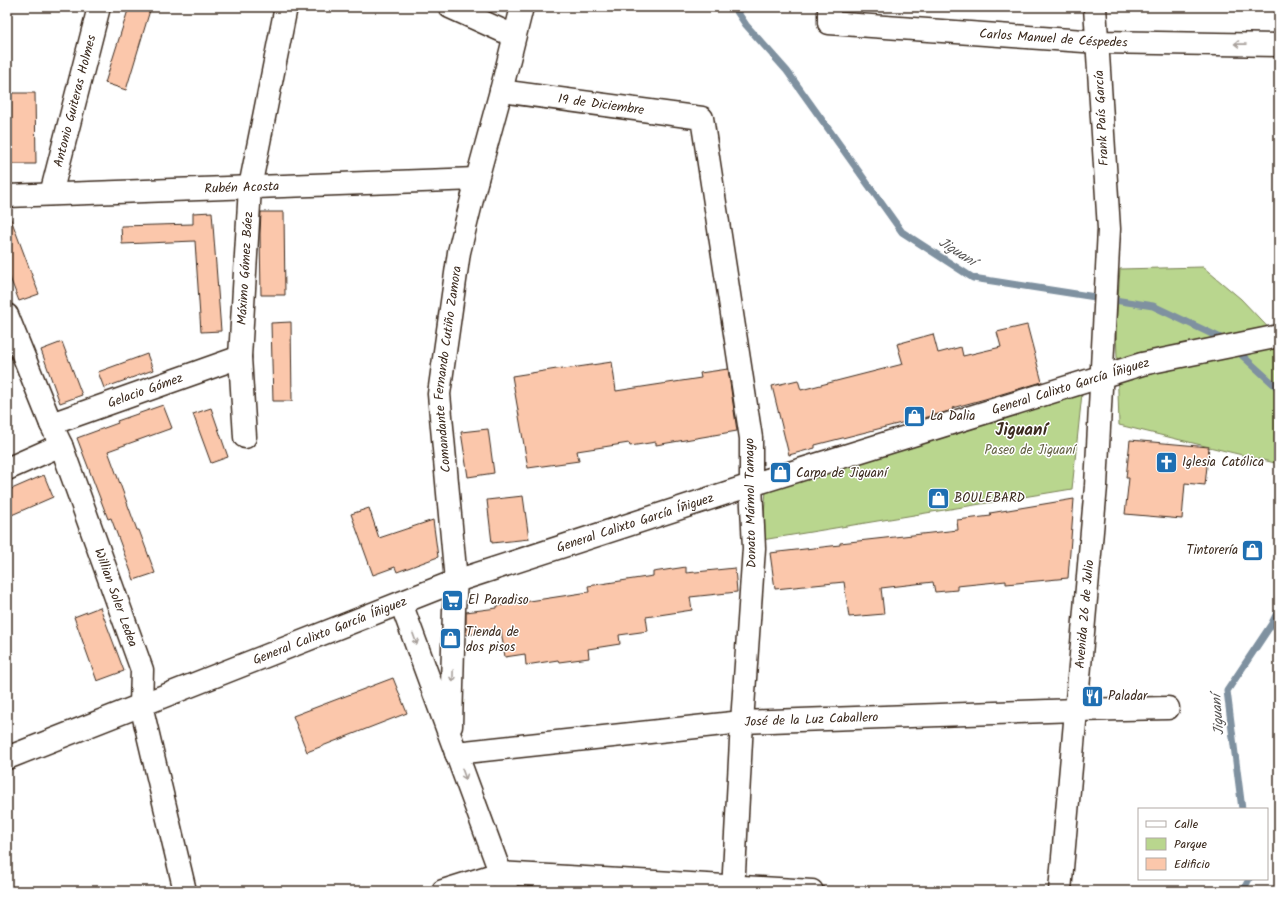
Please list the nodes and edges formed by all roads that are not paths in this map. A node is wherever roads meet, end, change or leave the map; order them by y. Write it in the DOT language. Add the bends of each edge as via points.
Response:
graph roads {
  1 [pos="99,7"];
  2 [pos="286,7"];
  3 [pos="450,7"];
  4 [pos="522,7"];
  5 [pos="1095,7"];
  6 [pos="829,15"];
  7 [pos="514,36"];
  8 [pos="1098,42"];
  9 [pos="1279,45"];
  10 [pos="501,91"];
  11 [pos="702,118"];
  12 [pos="477,179"];
  13 [pos="250,187"];
  14 [pos="51,194"];
  15 [pos="7,196"];
  16 [pos="7,315"];
  17 [pos="1103,336"];
  18 [pos="1279,336"];
  19 [pos="240,357"];
  20 [pos="1101,376"];
  21 [pos="51,424"];
  22 [pos="245,437"];
  23 [pos="61,446"];
  24 [pos="7,469"];
  25 [pos="750,485"];
  26 [pos="456,581"];
  27 [pos="401,602"];
  28 [pos="141,705"];
  29 [pos="1168,708"];
  30 [pos="1077,710"];
  31 [pos="742,722"];
  32 [pos="454,746"];
  33 [pos="7,758"];
  34 [pos="504,882"];
  35 [pos="733,889"];
  36 [pos="185,891"];
  37 [pos="443,891"];
  38 [pos="812,891"];
  39 [pos="1060,891"];
  1 -- 14 [label="street, Antonio Guiteras Holmes"];
  2 -- 13 [label="street, Máximo Gómez Báez"];
  3 -- 7 [label="street"];
  4 -- 7 [label="street, Comandante Fernando Cutiño Zamora"];
  5 -- 8 [label="street, Frank País García"];
  6 -- 8 [label="street, Carlos Manuel de Céspedes"];
  7 -- 10 [label="street, Comandante Fernando Cutiño Zamora"];
  9 -- 8 [label="street, Carlos Manuel de Céspedes, one-way"];
  8 -- 17 [label="street, Frank País García" via="1109,229"];
  10 -- 11 [label="street, 19 de Diciembre"];
  10 -- 12 [label="street, Comandante Fernando Cutiño Zamora"];
  11 -- 25 [label="street, Donato Mármol Tamayo" via="751,438"];
  12 -- 13 [label="street, Rubén Acosta"];
  12 -- 26 [label="street, Comandante Fernando Cutiño Zamora" via="459,252 439,394"];
  13 -- 14 [label="street, Rubén Acosta"];
  13 -- 19 [label="street, Máximo Gómez Báez"];
  14 -- 15 [label="street, Rubén Acosta"];
  16 -- 21 [label="street, Willian Soler Ledea"];
  17 -- 20 [label="street, Avenida 26 de Julio"];
  18 -- 20 [label="street, General Calixto García Íñiguez" via="1142,364"];
  19 -- 21 [label="street, Gelacio Gómez"];
  19 -- 22 [label="street, Máximo Gómez Báez"];
  20 -- 25 [label="street, General Calixto García Íñiguez"];
  20 -- 30 [label="street, Avenida 26 de Julio" via="1096,486"];
  21 -- 23 [label="street, Willian Soler Ledea"];
  23 -- 24 [label="street"];
  23 -- 28 [label="street, Willian Soler Ledea" via="142,670"];
  25 -- 26 [label="street, General Calixto García Íñiguez"];
  25 -- 31 [label="street, Donato Mármol Tamayo" via="754,548"];
  26 -- 27 [label="street, General Calixto García Íñiguez"];
  26 -- 32 [label="street, Comandante Fernando Cutiño Zamora, one-way"];
  27 -- 28 [label="street, General Calixto García Íñiguez"];
  27 -- 32 [label="street, Comandante Fernando Cutiño Zamora, one-way"];
  28 -- 33 [label="street, General Calixto García Íñiguez"];
  28 -- 36 [label="street, Willian Soler Ledea"];
  29 -- 30 [label="street, José de la Luz Caballero"];
  30 -- 31 [label="street, José de la Luz Caballero"];
  30 -- 39 [label="street, Avenida 26 de Julio"];
  31 -- 32 [label="street, José de la Luz Caballero"];
  31 -- 35 [label="street, Donato Mármol Tamayo"];
  32 -- 34 [label="street, Comandante Fernando Cutiño Zamora, one-way"];
  34 -- 35 [label="street"];
  34 -- 37 [label="street"];
  35 -- 38 [label="street"];
}
